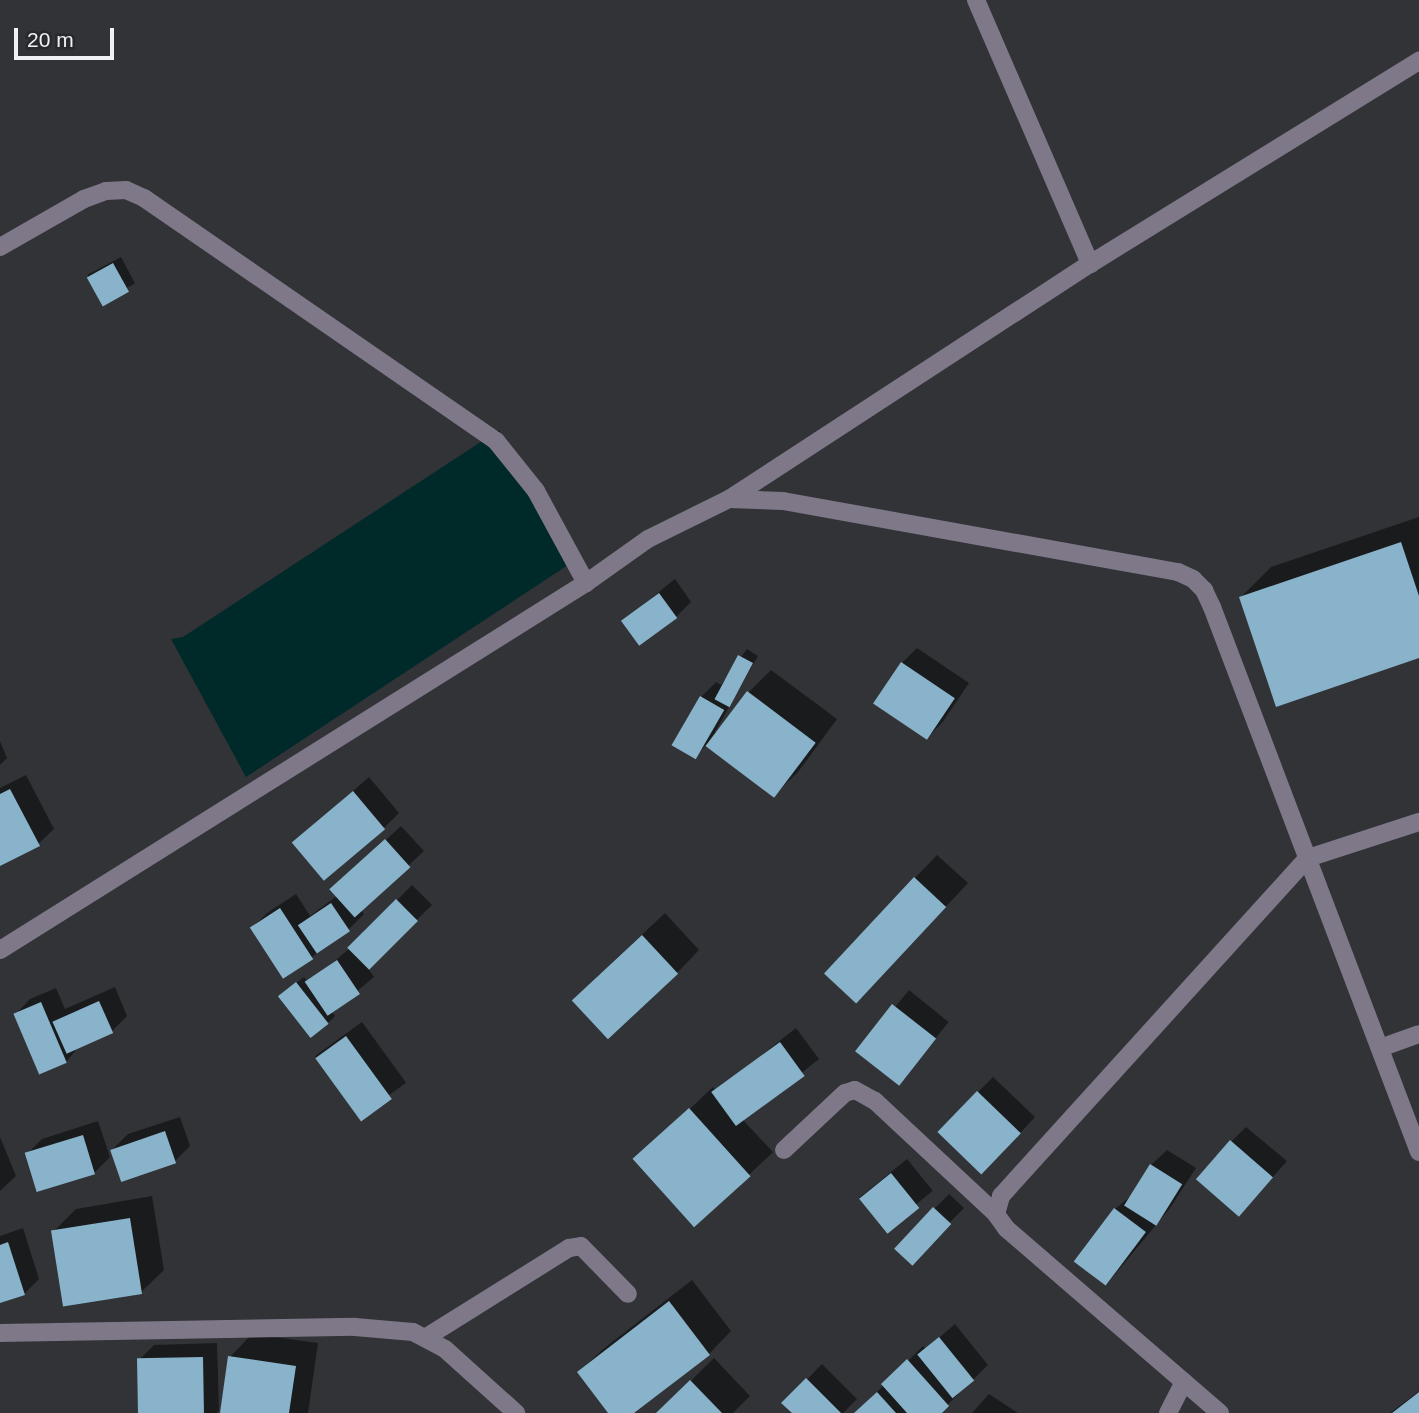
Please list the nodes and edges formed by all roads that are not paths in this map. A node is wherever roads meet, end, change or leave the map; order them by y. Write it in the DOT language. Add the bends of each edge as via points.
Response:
graph roads {
  1 [pos="976,0"];
  2 [pos="1419,61"];
  3 [pos="0,247"];
  4 [pos="1090,264"];
  5 [pos="730,499"];
  6 [pos="586,583"];
  7 [pos="1419,821"];
  8 [pos="1308,858"];
  9 [pos="0,950"];
  10 [pos="1419,1034"];
  11 [pos="1380,1048"];
  12 [pos="784,1150"];
  13 [pos="1419,1152"];
  14 [pos="996,1214"];
  15 [pos="628,1294"];
  16 [pos="0,1333"];
  17 [pos="425,1338"];
  18 [pos="1184,1382"];
  19 [pos="516,1413"];
  20 [pos="1168,1413"];
  21 [pos="1220,1413"];
  1 -- 4 [label="street"];
  2 -- 4 [label="street"];
  3 -- 6 [label="street" via="106,191 126,190 144,198 496,441 536,491"];
  4 -- 5 [label="street"];
  5 -- 6 [label="street" via="648,539"];
  5 -- 8 [label="street" via="783,501 1178,572 1193,579 1212,607"];
  6 -- 9 [label="street"];
  7 -- 8 [label="street"];
  8 -- 11 [label="street"];
  8 -- 14 [label="street" via="1001,1196"];
  10 -- 11 [label="street"];
  11 -- 13 [label="street"];
  12 -- 14 [label="street" via="845,1093 855,1090 875,1101"];
  14 -- 18 [label="street" via="1006,1228"];
  15 -- 17 [label="street" via="580,1246 569,1248"];
  16 -- 17 [label="street" via="355,1327 413,1332"];
  17 -- 19 [label="street" via="445,1349"];
  18 -- 20 [label="street"];
  18 -- 21 [label="street"];
}
